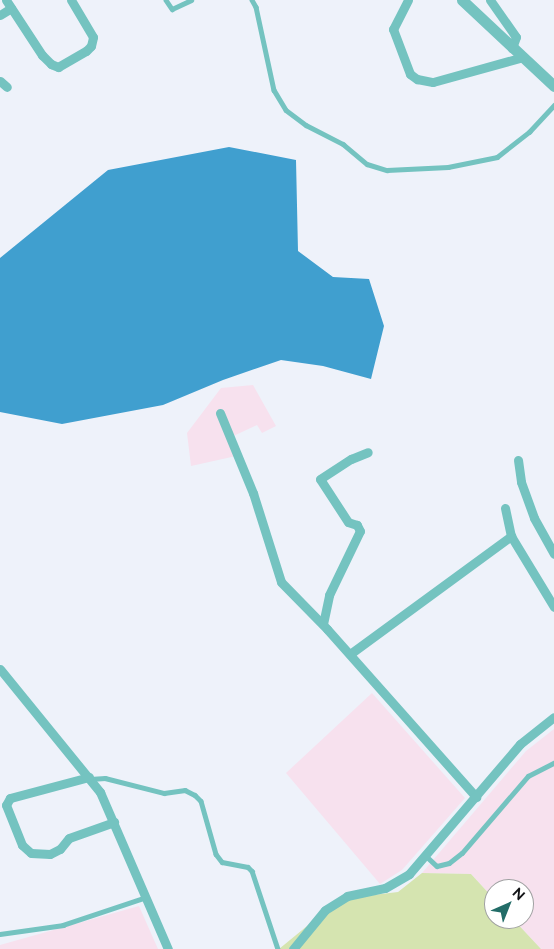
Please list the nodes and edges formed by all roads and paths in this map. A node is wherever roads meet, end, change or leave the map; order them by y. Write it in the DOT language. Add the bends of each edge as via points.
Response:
graph roads {
  1 [pos="71,0"];
  2 [pos="166,0"];
  3 [pos="192,0"];
  4 [pos="252,0"];
  5 [pos="408,0"];
  6 [pos="462,0"];
  7 [pos="490,0"];
  8 [pos="8,4"];
  9 [pos="0,15"];
  10 [pos="512,48"];
  11 [pos="523,58"];
  12 [pos="554,86"];
  13 [pos="554,105"];
  14 [pos="220,413"];
  15 [pos="368,452"];
  16 [pos="518,460"];
  17 [pos="505,508"];
  18 [pos="511,536"];
  19 [pos="554,554"];
  20 [pos="554,607"];
  21 [pos="323,624"];
  22 [pos="350,654"];
  23 [pos="0,669"];
  24 [pos="554,717"];
  25 [pos="554,763"];
  26 [pos="89,778"];
  27 [pos="476,797"];
  28 [pos="114,822"];
  29 [pos="425,855"];
  30 [pos="146,897"];
  31 [pos="0,934"];
  32 [pos="168,949"];
  33 [pos="278,949"];
  34 [pos="293,949"];
  1 -- 8 [label="street" via="93,37 86,51 58,67 42,55"];
  2 -- 3 [label="lane" via="172,9"];
  4 -- 13 [label="lane" via="274,90 286,110 306,125 343,144 368,164 387,170 448,167 497,156 530,132"];
  5 -- 11 [label="street" via="392,29 410,74 417,80 433,82"];
  6 -- 10 [label="street"];
  7 -- 10 [label="street" via="516,37"];
  8 -- 9 [label="street"];
  10 -- 11 [label="street"];
  11 -- 12 [label="street"];
  14 -- 21 [label="street" via="253,493 281,582"];
  15 -- 21 [label="street" via="320,479 348,522 357,525 360,531 329,595"];
  16 -- 19 [label="street" via="521,482 534,518"];
  17 -- 18 [label="street"];
  18 -- 20 [label="street"];
  18 -- 22 [label="street"];
  21 -- 22 [label="street"];
  22 -- 27 [label="street"];
  23 -- 26 [label="street"];
  24 -- 27 [label="street" via="520,744"];
  25 -- 29 [label="lane" via="528,776 449,864 437,866"];
  26 -- 28 [label="street" via="100,792"];
  26 -- 28 [label="street" via="10,798 6,805 22,845 31,853 50,854 60,849 68,838"];
  26 -- 33 [label="lane" via="105,778 164,794 185,790 196,795 201,801 216,854 222,862 248,867 252,871"];
  27 -- 29 [label="street"];
  28 -- 30 [label="street"];
  29 -- 34 [label="street" via="409,874 385,888 348,896 325,910"];
  30 -- 31 [label="lane" via="63,925"];
  30 -- 32 [label="street"];
}
